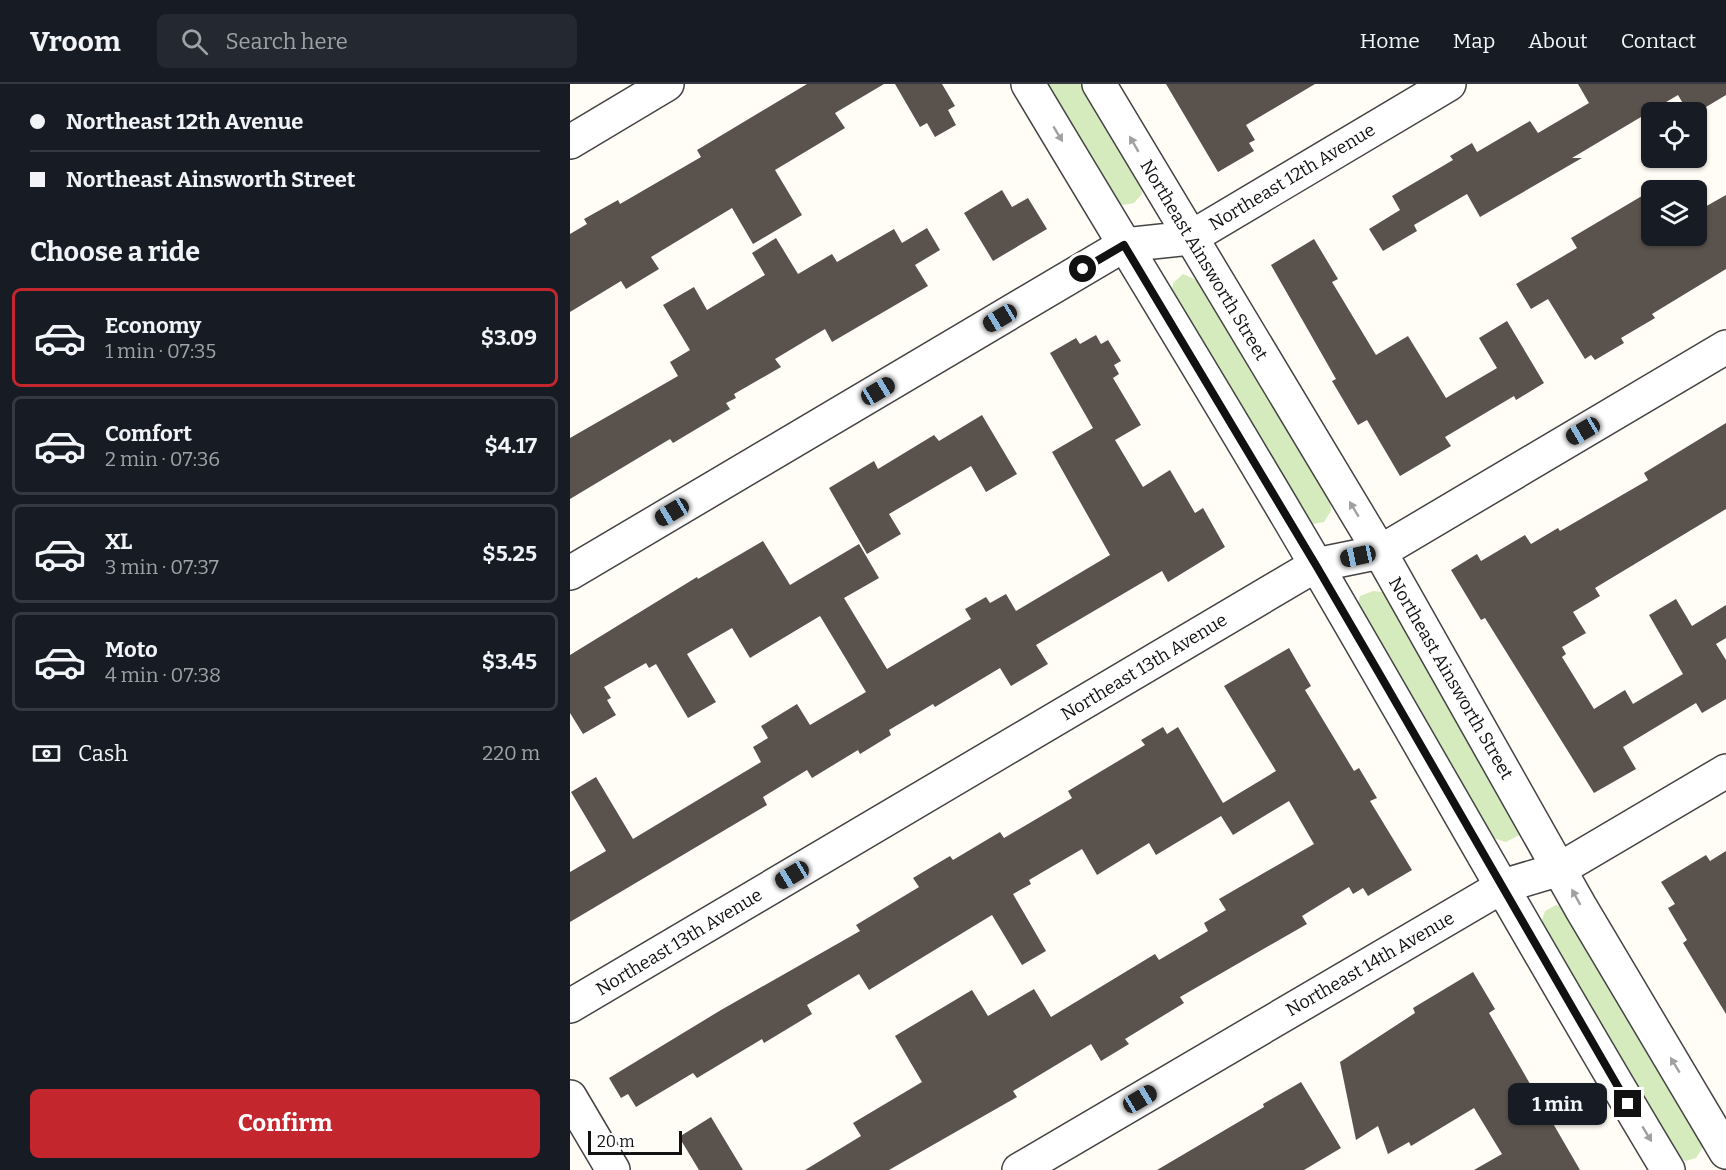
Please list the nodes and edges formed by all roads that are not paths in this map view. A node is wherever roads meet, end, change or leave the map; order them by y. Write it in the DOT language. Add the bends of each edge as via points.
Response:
graph roads {
  1 [pos="667,84"];
  2 [pos="1028,84"];
  3 [pos="1099,84"];
  4 [pos="1449,84"];
  5 [pos="570,142"];
  6 [pos="1190,238"];
  7 [pos="1124,245"];
  8 [pos="1726,347"];
  9 [pos="1380,552"];
  10 [pos="1316,565"];
  11 [pos="570,573"];
  12 [pos="1726,771"];
  13 [pos="1560,869"];
  14 [pos="1503,886"];
  15 [pos="570,1006"];
  16 [pos="570,1097"];
  17 [pos="1726,1152"];
  18 [pos="613,1170"];
  19 [pos="1019,1170"];
  20 [pos="1668,1170"];
  1 -- 5 [label="street"];
  2 -- 7 [label="street, one-way"];
  6 -- 3 [label="street, Northeast Ainsworth Street, one-way"];
  4 -- 6 [label="street, Northeast 12th Avenue"];
  6 -- 7 [label="street, Northeast 12th Avenue"];
  9 -- 6 [label="street, Northeast Ainsworth Street, one-way"];
  7 -- 10 [label="street"];
  7 -- 11 [label="street, Northeast 12th Avenue"];
  8 -- 9 [label="street, Northeast 13th Avenue"];
  9 -- 10 [label="street, Northeast 13th Avenue"];
  9 -- 13 [label="street, Northeast Ainsworth Street"];
  10 -- 14 [label="street"];
  10 -- 15 [label="street, Northeast 13th Avenue"];
  12 -- 13 [label="street, Northeast 14th Avenue"];
  13 -- 14 [label="street, Northeast 14th Avenue"];
  17 -- 13 [label="street, Northeast Ainsworth Street, one-way"];
  14 -- 19 [label="street, Northeast 14th Avenue"];
  14 -- 20 [label="street, one-way" via="1539,954"];
  16 -- 18 [label="street"];
}
